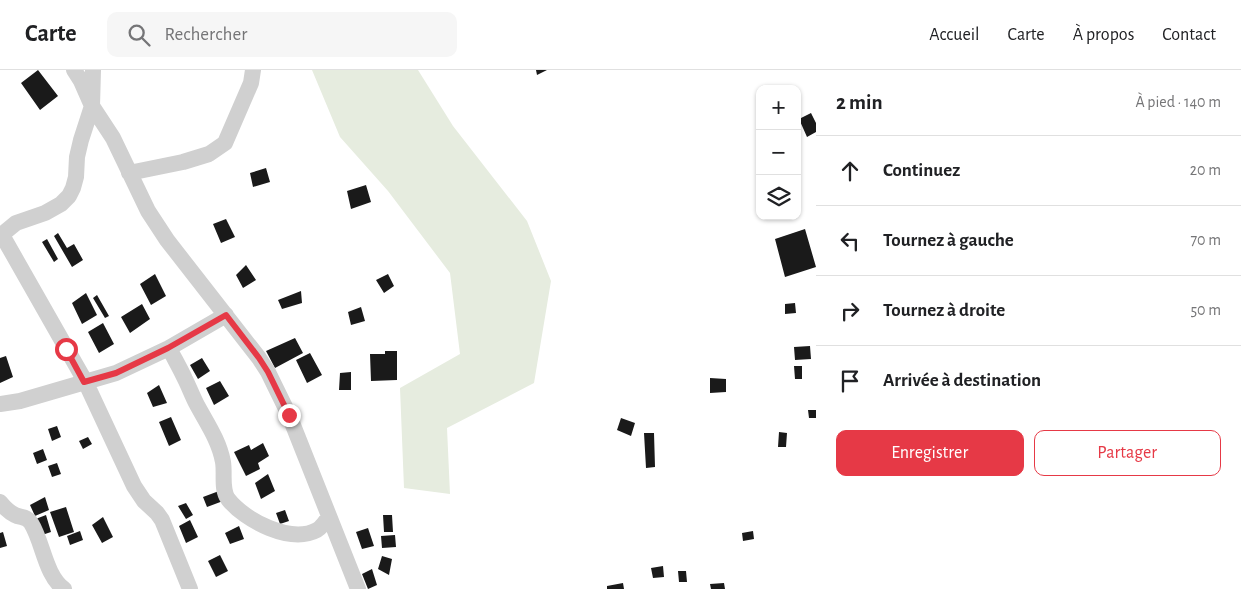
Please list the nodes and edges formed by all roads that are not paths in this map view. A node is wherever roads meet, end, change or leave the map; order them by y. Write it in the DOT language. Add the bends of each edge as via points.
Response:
graph roads {
  1 [pos="74,70"];
  2 [pos="93,70"];
  3 [pos="253,70"];
  4 [pos="92,106"];
  5 [pos="130,173"];
  6 [pos="1,235"];
  7 [pos="226,315"];
  8 [pos="168,348"];
  9 [pos="84,382"];
  10 [pos="0,404"];
  11 [pos="0,502"];
  12 [pos="329,516"];
  13 [pos="64,589"];
  14 [pos="190,589"];
  15 [pos="358,589"];
  1 -- 4 [label="street"];
  2 -- 4 [label="street"];
  3 -- 5 [label="street" via="251,83 225,143 209,154"];
  4 -- 5 [label="street" via="114,138"];
  4 -- 6 [label="street" via="69,196 61,204 16,223"];
  5 -- 7 [label="street" via="148,211 167,240"];
  6 -- 9 [label="street"];
  7 -- 8 [label="street"];
  7 -- 12 [label="street" via="268,372 289,415"];
  8 -- 9 [label="street" via="116,373"];
  8 -- 12 [label="street" via="218,445 223,462 224,488 232,504 266,526 296,535 319,529"];
  9 -- 10 [label="street"];
  9 -- 14 [label="street" via="134,486 162,520"];
  11 -- 13 [label="street" via="7,510 28,518 57,584"];
  12 -- 15 [label="street"];
}
